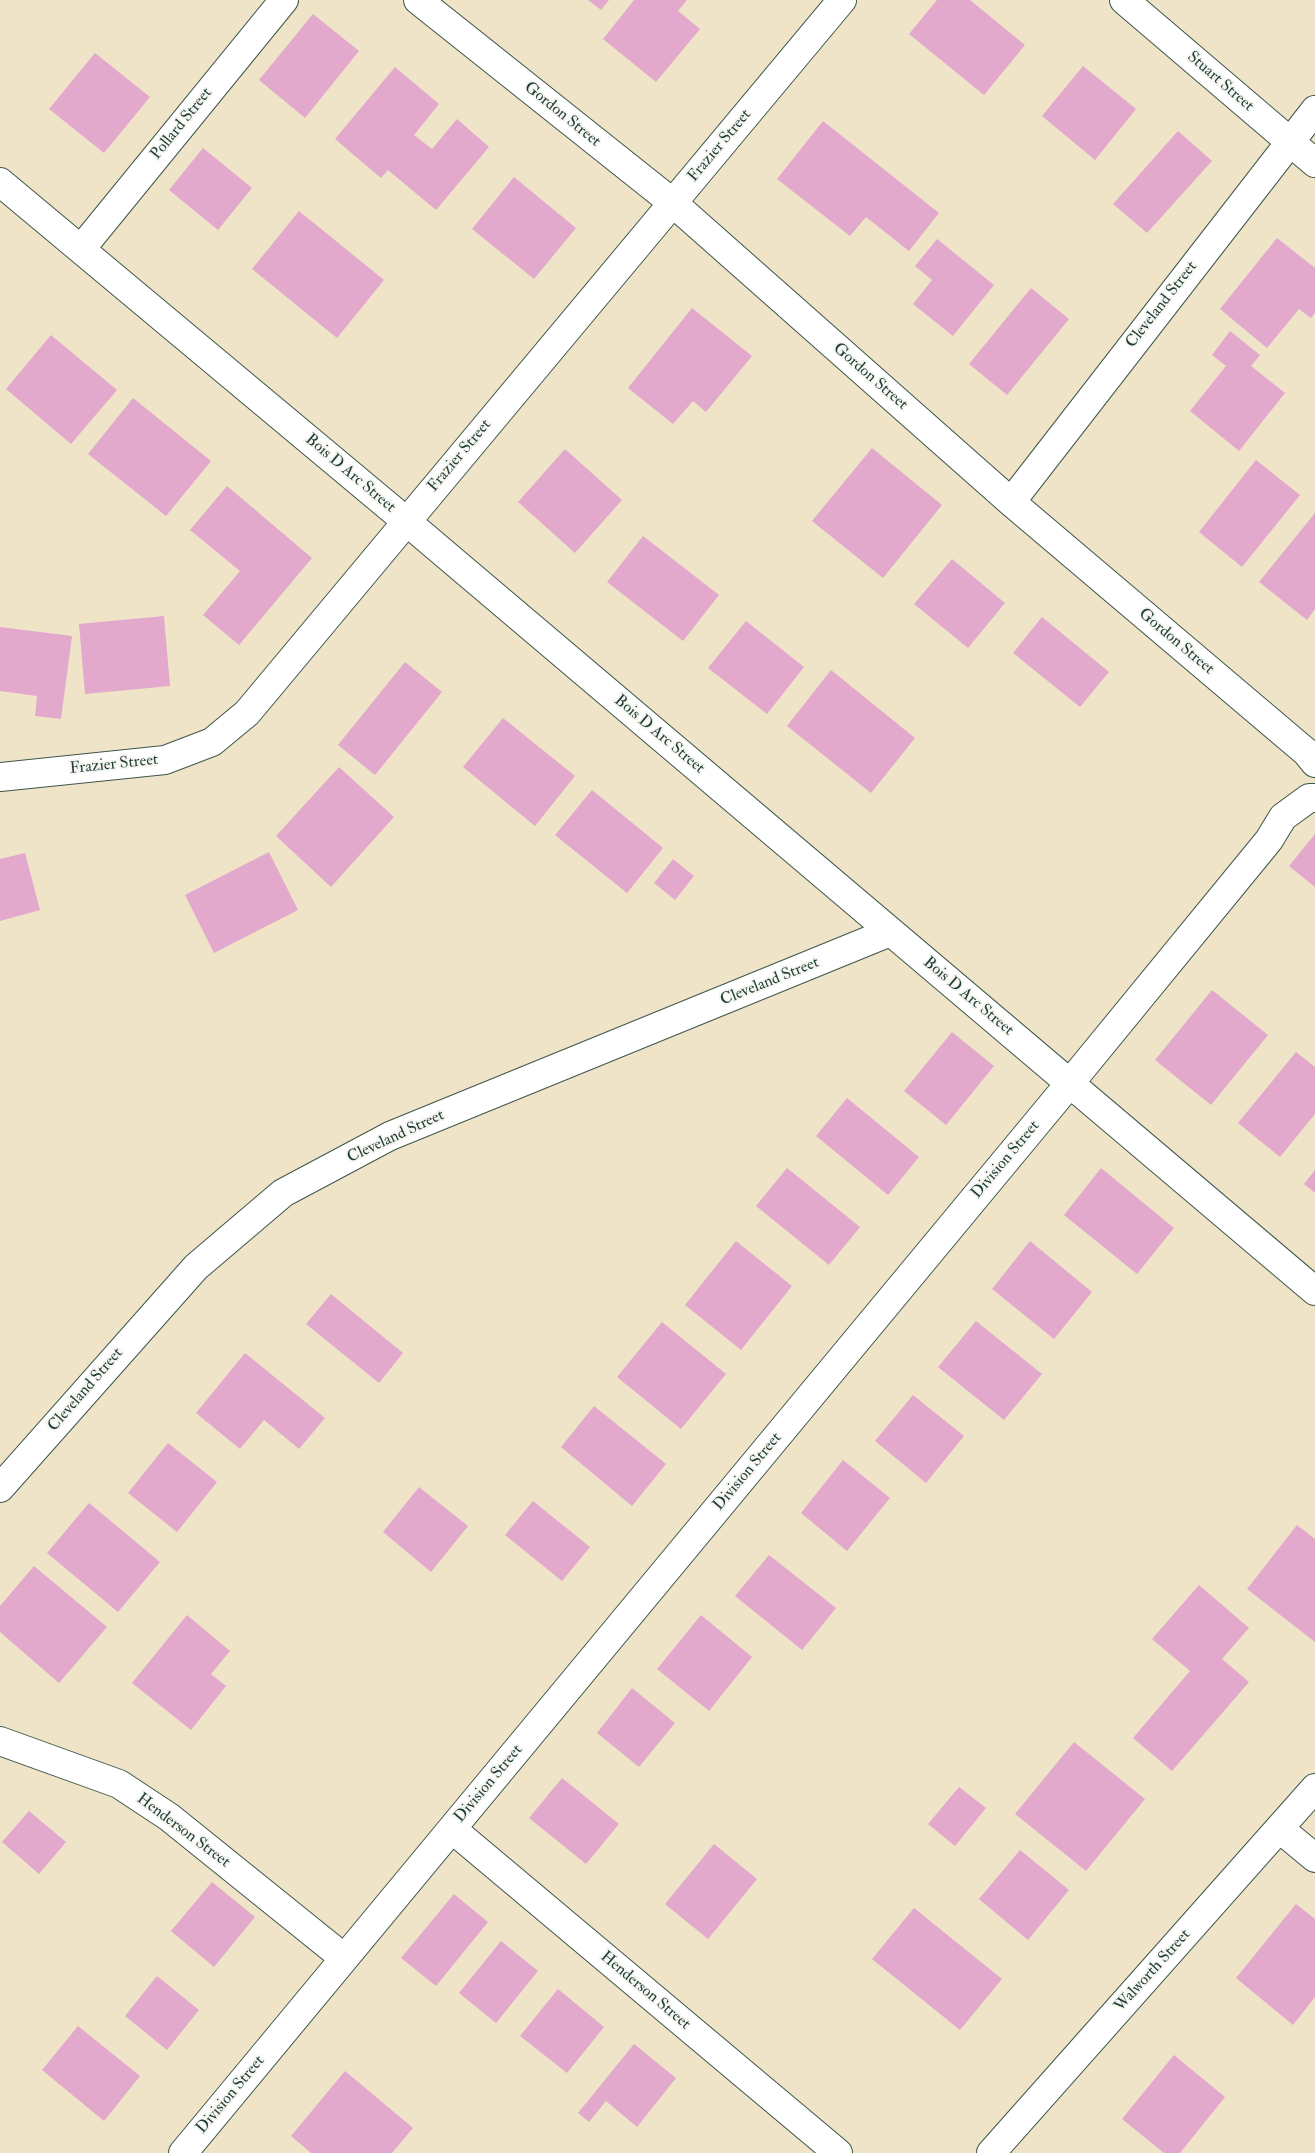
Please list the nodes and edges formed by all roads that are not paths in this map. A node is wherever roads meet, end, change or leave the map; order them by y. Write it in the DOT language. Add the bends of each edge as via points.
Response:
graph roads {
  1 [pos="284,0"];
  2 [pos="418,0"];
  3 [pos="842,0"];
  4 [pos="1124,0"];
  5 [pos="1315,110"];
  6 [pos="1290,141"];
  7 [pos="1315,163"];
  8 [pos="0,182"];
  9 [pos="673,204"];
  10 [pos="81,249"];
  11 [pos="1011,502"];
  12 [pos="406,521"];
  13 [pos="1315,763"];
  14 [pos="0,778"];
  15 [pos="1315,798"];
  16 [pos="890,932"];
  17 [pos="1070,1083"];
  18 [pos="1315,1291"];
  19 [pos="0,1488"];
  20 [pos="0,1742"];
  21 [pos="1315,1788"];
  22 [pos="1280,1828"];
  23 [pos="452,1829"];
  24 [pos="1315,1858"];
  25 [pos="344,1958"];
  26 [pos="191,2150"];
  27 [pos="838,2153"];
  28 [pos="991,2153"];
  1 -- 10 [label="street, Pollard Street"];
  2 -- 9 [label="street, Gordon Street"];
  3 -- 9 [label="street, Frazier Street"];
  4 -- 6 [label="street, Stuart Street"];
  5 -- 6 [label="street, Cleveland Street"];
  6 -- 7 [label="street, Stuart Street"];
  6 -- 11 [label="street, Cleveland Street"];
  8 -- 10 [label="street, Bois D Arc Street"];
  9 -- 11 [label="street, Gordon Street"];
  9 -- 12 [label="street, Frazier Street"];
  10 -- 12 [label="street, Bois D Arc Street"];
  11 -- 13 [label="street, Gordon Street"];
  12 -- 14 [label="street, Frazier Street" via="247,713 212,742 164,760"];
  12 -- 16 [label="street, Bois D Arc Street"];
  15 -- 17 [label="street, Division Street" via="1309,798 1283,817 1269,840"];
  16 -- 17 [label="street, Bois D Arc Street"];
  16 -- 19 [label="street, Cleveland Street" via="390,1136 283,1193 196,1267"];
  17 -- 18 [label="street, Bois D Arc Street"];
  17 -- 23 [label="street, Division Street"];
  20 -- 25 [label="street, Henderson Street" via="119,1784 169,1817"];
  21 -- 22 [label="street, Walworth Street"];
  22 -- 24 [label="street"];
  22 -- 28 [label="street, Walworth Street"];
  23 -- 25 [label="street, Division Street"];
  23 -- 27 [label="street, Henderson Street"];
  25 -- 26 [label="street, Division Street"];
}
